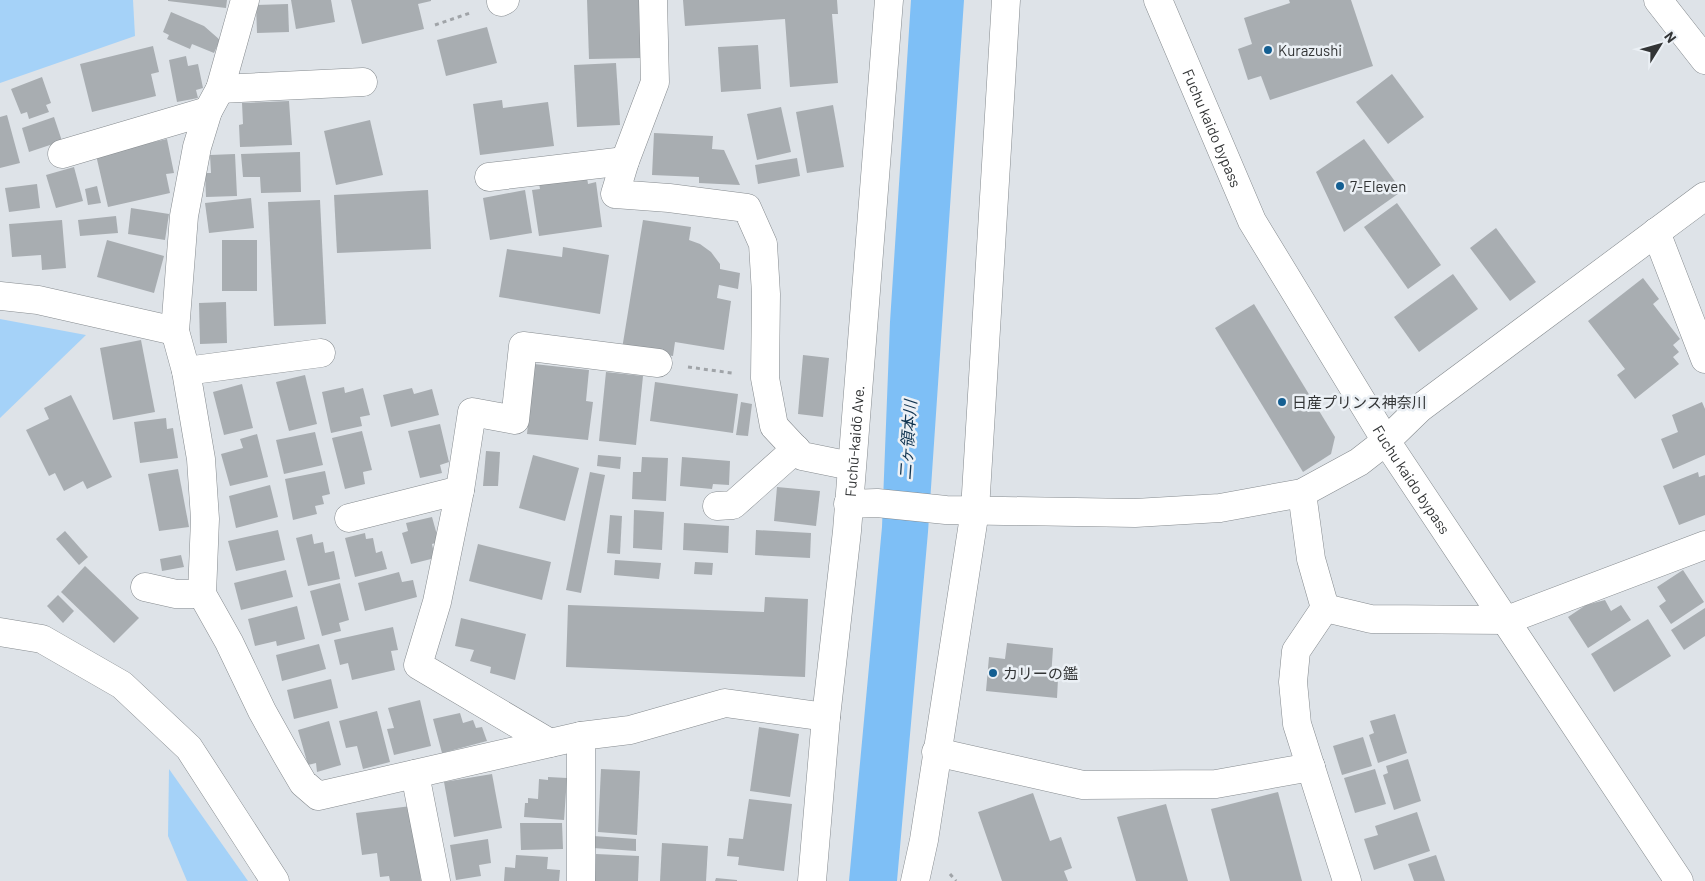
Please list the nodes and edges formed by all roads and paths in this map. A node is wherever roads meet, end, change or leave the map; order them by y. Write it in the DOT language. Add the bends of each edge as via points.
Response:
graph roads {
  1 [pos="245,0"];
  2 [pos="653,0"];
  3 [pos="889,0"];
  4 [pos="1006,0"];
  5 [pos="1158,0"];
  6 [pos="1658,0"];
  7 [pos="503,1"];
  8 [pos="435,25"];
  9 [pos="1705,60"];
  10 [pos="363,82"];
  11 [pos="214,100"];
  12 [pos="62,154"];
  13 [pos="625,161"];
  14 [pos="489,177"];
  15 [pos="1705,196"];
  16 [pos="1656,232"];
  17 [pos="0,296"];
  18 [pos="176,331"];
  19 [pos="320,353"];
  20 [pos="1705,359"];
  21 [pos="658,363"];
  22 [pos="186,371"];
  23 [pos="765,378"];
  24 [pos="1386,440"];
  25 [pos="796,449"];
  26 [pos="851,466"];
  27 [pos="460,490"];
  28 [pos="1302,494"];
  29 [pos="848,504"];
  30 [pos="717,506"];
  31 [pos="975,510"];
  32 [pos="349,518"];
  33 [pos="1705,545"];
  34 [pos="145,587"];
  35 [pos="202,594"];
  36 [pos="1325,608"];
  37 [pos="1507,620"];
  38 [pos="0,632"];
  39 [pos="826,717"];
  40 [pos="581,736"];
  41 [pos="550,743"];
  42 [pos="936,752"];
  43 [pos="1311,767"];
  44 [pos="415,774"];
  45 [pos="275,881"];
  46 [pos="436,881"];
  47 [pos="581,881"];
  48 [pos="812,881"];
  49 [pos="915,881"];
  50 [pos="1347,881"];
  51 [pos="1679,881"];
  1 -- 11 [label="street"];
  2 -- 13 [label="street" via="655,82"];
  3 -- 26 [label="street, Fuchū-kaidō Ave."];
  4 -- 31 [label="street"];
  5 -- 24 [label="street, Fuchu kaido bypass" via="1252,222"];
  6 -- 9 [label="street"];
  7 -- 8 [label="path"];
  10 -- 11 [label="street"];
  11 -- 12 [label="street"];
  11 -- 18 [label="street" via="197,147 184,216"];
  13 -- 14 [label="street"];
  13 -- 23 [label="street" via="615,194 747,208 763,244"];
  15 -- 16 [label="street"];
  16 -- 20 [label="street"];
  16 -- 24 [label="street" via="1420,408"];
  17 -- 18 [label="street" via="38,300"];
  18 -- 22 [label="street"];
  19 -- 22 [label="street"];
  21 -- 23 [label="path"];
  21 -- 27 [label="street" via="522,346 515,420 472,412"];
  22 -- 35 [label="street" via="201,459 205,519"];
  23 -- 25 [label="street" via="774,426"];
  24 -- 28 [label="street" via="1359,462"];
  24 -- 37 [label="street, Fuchu kaido bypass"];
  25 -- 26 [label="street" via="802,456"];
  25 -- 30 [label="street" via="733,505"];
  26 -- 29 [label="street, Fuchū-kaidō Ave."];
  27 -- 32 [label="street"];
  27 -- 41 [label="street" via="437,602 418,665"];
  28 -- 31 [label="street" via="1220,508 1135,513"];
  28 -- 36 [label="street" via="1310,559"];
  29 -- 31 [label="street"];
  29 -- 39 [label="street, Fuchū-kaidō Ave."];
  31 -- 42 [label="street"];
  33 -- 37 [label="street"];
  34 -- 35 [label="street" via="176,594"];
  35 -- 44 [label="street" via="286,754 303,783 318,796"];
  36 -- 37 [label="street" via="1371,619"];
  36 -- 43 [label="street" via="1296,651 1293,682 1297,724"];
  37 -- 51 [label="street, Fuchu kaido bypass"];
  38 -- 45 [label="street" via="42,639 122,685 189,748"];
  39 -- 40 [label="street" via="725,703 630,730"];
  39 -- 48 [label="street, Fuchū-kaidō Ave."];
  40 -- 41 [label="street"];
  40 -- 47 [label="street"];
  41 -- 44 [label="street"];
  42 -- 43 [label="street" via="1083,785 1216,784"];
  42 -- 49 [label="street"];
  43 -- 50 [label="street"];
  44 -- 46 [label="street"];
}
